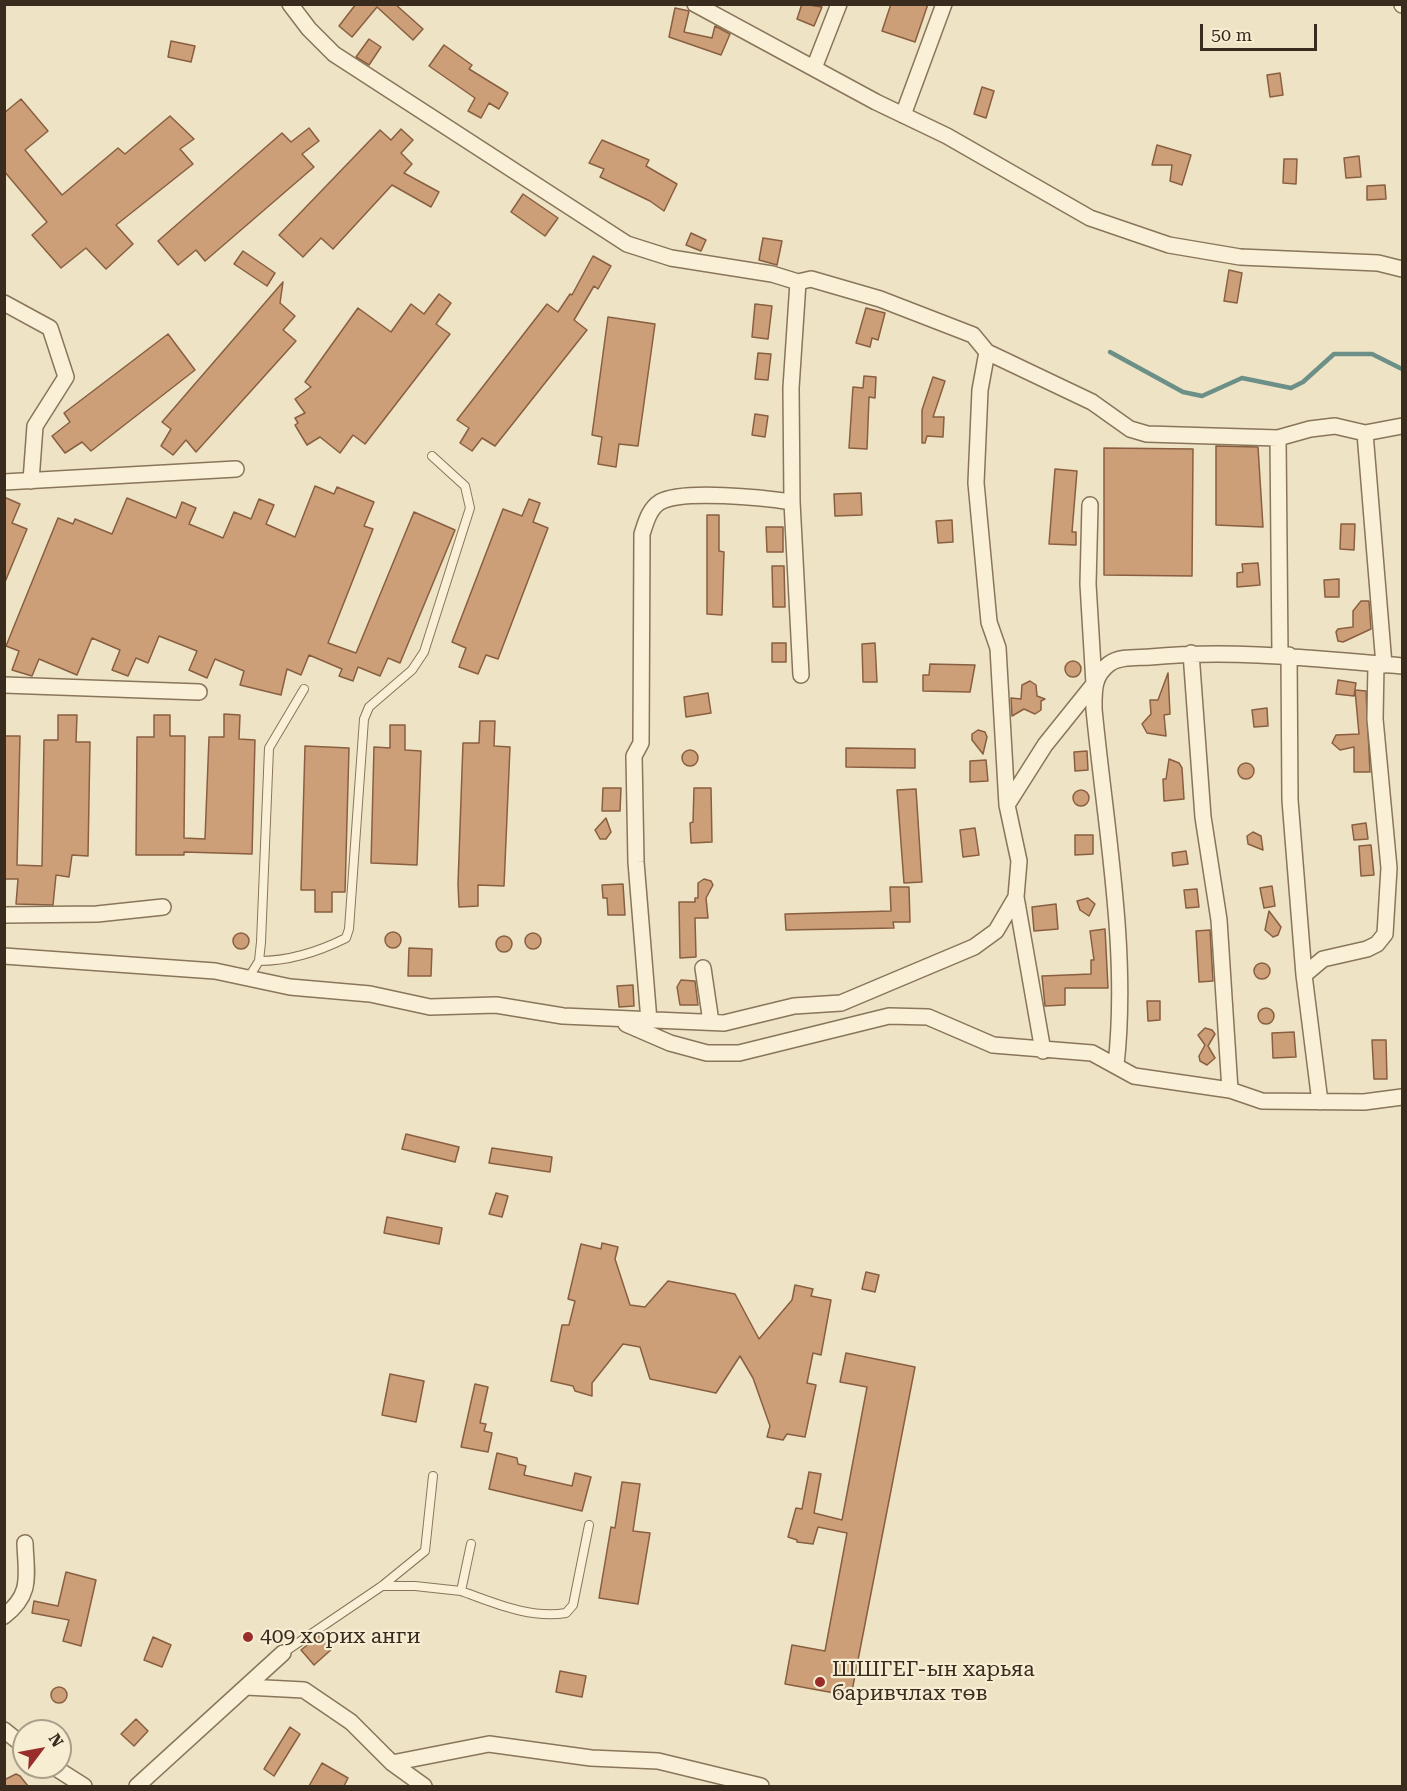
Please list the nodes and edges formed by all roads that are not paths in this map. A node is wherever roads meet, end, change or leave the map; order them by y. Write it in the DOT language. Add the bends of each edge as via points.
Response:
graph roads {
  1 [pos="291,4"];
  2 [pos="695,4"];
  3 [pos="839,4"];
  4 [pos="944,4"];
  5 [pos="814,68"];
  6 [pos="903,115"];
  7 [pos="1402,269"];
  8 [pos="798,282"];
  9 [pos="4,303"];
  10 [pos="987,352"];
  11 [pos="1402,426"];
  12 [pos="1365,433"];
  13 [pos="1278,438"];
  14 [pos="432,456"];
  15 [pos="236,469"];
  16 [pos="32,481"];
  17 [pos="4,482"];
  18 [pos="792,502"];
  19 [pos="1090,505"];
  20 [pos="1191,653"];
  21 [pos="1285,655"];
  22 [pos="1380,664"];
  23 [pos="1402,666"];
  24 [pos="801,675"];
  25 [pos="1094,684"];
  26 [pos="4,685"];
  27 [pos="304,689"];
  28 [pos="199,692"];
  29 [pos="1007,805"];
  30 [pos="1016,897"];
  31 [pos="163,907"];
  32 [pos="4,915"];
  33 [pos="4,956"];
  34 [pos="259,961"];
  35 [pos="703,968"];
  36 [pos="1304,975"];
  37 [pos="249,977"];
  38 [pos="616,1020"];
  39 [pos="649,1021"];
  40 [pos="711,1022"];
  41 [pos="1043,1051"];
  42 [pos="1116,1065"];
  43 [pos="1230,1090"];
  44 [pos="1402,1097"];
  45 [pos="1320,1102"];
  46 [pos="433,1476"];
  47 [pos="589,1525"];
  48 [pos="25,1543"];
  49 [pos="471,1544"];
  50 [pos="382,1586"];
  51 [pos="461,1591"];
  52 [pos="4,1616"];
  53 [pos="283,1653"];
  54 [pos="246,1686"];
  55 [pos="392,1763"];
  56 [pos="137,1786"];
  57 [pos="424,1786"];
  58 [pos="761,1786"];
  1 -- 8 [label="street" via="334,54 627,244 671,258 772,274"];
  2 -- 5 [label="street"];
  3 -- 5 [label="street"];
  4 -- 6 [label="street"];
  5 -- 6 [label="street"];
  6 -- 7 [label="street" via="1090,218 1169,245 1240,257 1378,263"];
  8 -- 10 [label="street" via="811,279 879,299 973,335"];
  8 -- 18 [label="street" via="791,388"];
  9 -- 16 [label="street" via="50,328 66,377 34,426"];
  10 -- 13 [label="street" via="1092,402 1130,429 1147,434"];
  10 -- 29 [label="street" via="980,390 976,483 989,622 998,648"];
  11 -- 12 [label="street"];
  12 -- 13 [label="street" via="1335,426"];
  12 -- 22 [label="street"];
  13 -- 21 [label="street"];
  14 -- 34 [label="lane" via="465,486 470,508 424,652 412,670 369,707 363,719 346,938 284,961"];
  15 -- 16 [label="street"];
  16 -- 17 [label="street"];
  18 -- 24 [label="street"];
  18 -- 39 [label="street" via="750,496 661,501 648,515 642,534 641,743 634,756 634,768 636,862"];
  19 -- 25 [label="street" via="1088,584"];
  20 -- 21 [label="street"];
  20 -- 25 [label="street" via="1118,660 1109,664"];
  20 -- 43 [label="street" via="1203,817 1220,932"];
  21 -- 22 [label="street"];
  21 -- 36 [label="street" via="1290,800"];
  22 -- 23 [label="street"];
  22 -- 36 [label="street" via="1375,719 1389,868 1385,934 1367,949 1323,958"];
  25 -- 29 [label="street" via="1045,745"];
  25 -- 42 [label="street" via="1112,870 1120,1032"];
  26 -- 28 [label="street"];
  27 -- 34 [label="lane" via="268,748"];
  29 -- 30 [label="street" via="1019,861"];
  30 -- 40 [label="street" via="996,931 974,948 879,989 841,1003 794,1006 724,1023"];
  30 -- 41 [label="street"];
  31 -- 32 [label="street" via="97,914"];
  33 -- 37 [label="street" via="215,971"];
  34 -- 37 [label="lane"];
  35 -- 40 [label="street"];
  36 -- 45 [label="street"];
  37 -- 38 [label="street" via="290,987 370,994 430,1007 496,1005"];
  38 -- 39 [label="street"];
  38 -- 41 [label="street" via="670,1043 707,1053 739,1053 889,1016 928,1017 993,1045"];
  39 -- 40 [label="street"];
  41 -- 42 [label="street" via="1092,1053"];
  42 -- 43 [label="street" via="1134,1076"];
  43 -- 45 [label="street" via="1262,1101"];
  44 -- 45 [label="street"];
  46 -- 50 [label="lane" via="425,1551"];
  47 -- 51 [label="lane" via="573,1605 566,1613 550,1616 514,1610"];
  48 -- 52 [label="street" via="27,1589"];
  49 -- 51 [label="lane"];
  50 -- 51 [label="lane"];
  50 -- 53 [label="lane"];
  53 -- 54 [label="street"];
  54 -- 55 [label="street" via="304,1690 351,1722"];
  54 -- 56 [label="street"];
  55 -- 57 [label="street"];
  55 -- 58 [label="street" via="489,1744 591,1758 658,1761"];
}
